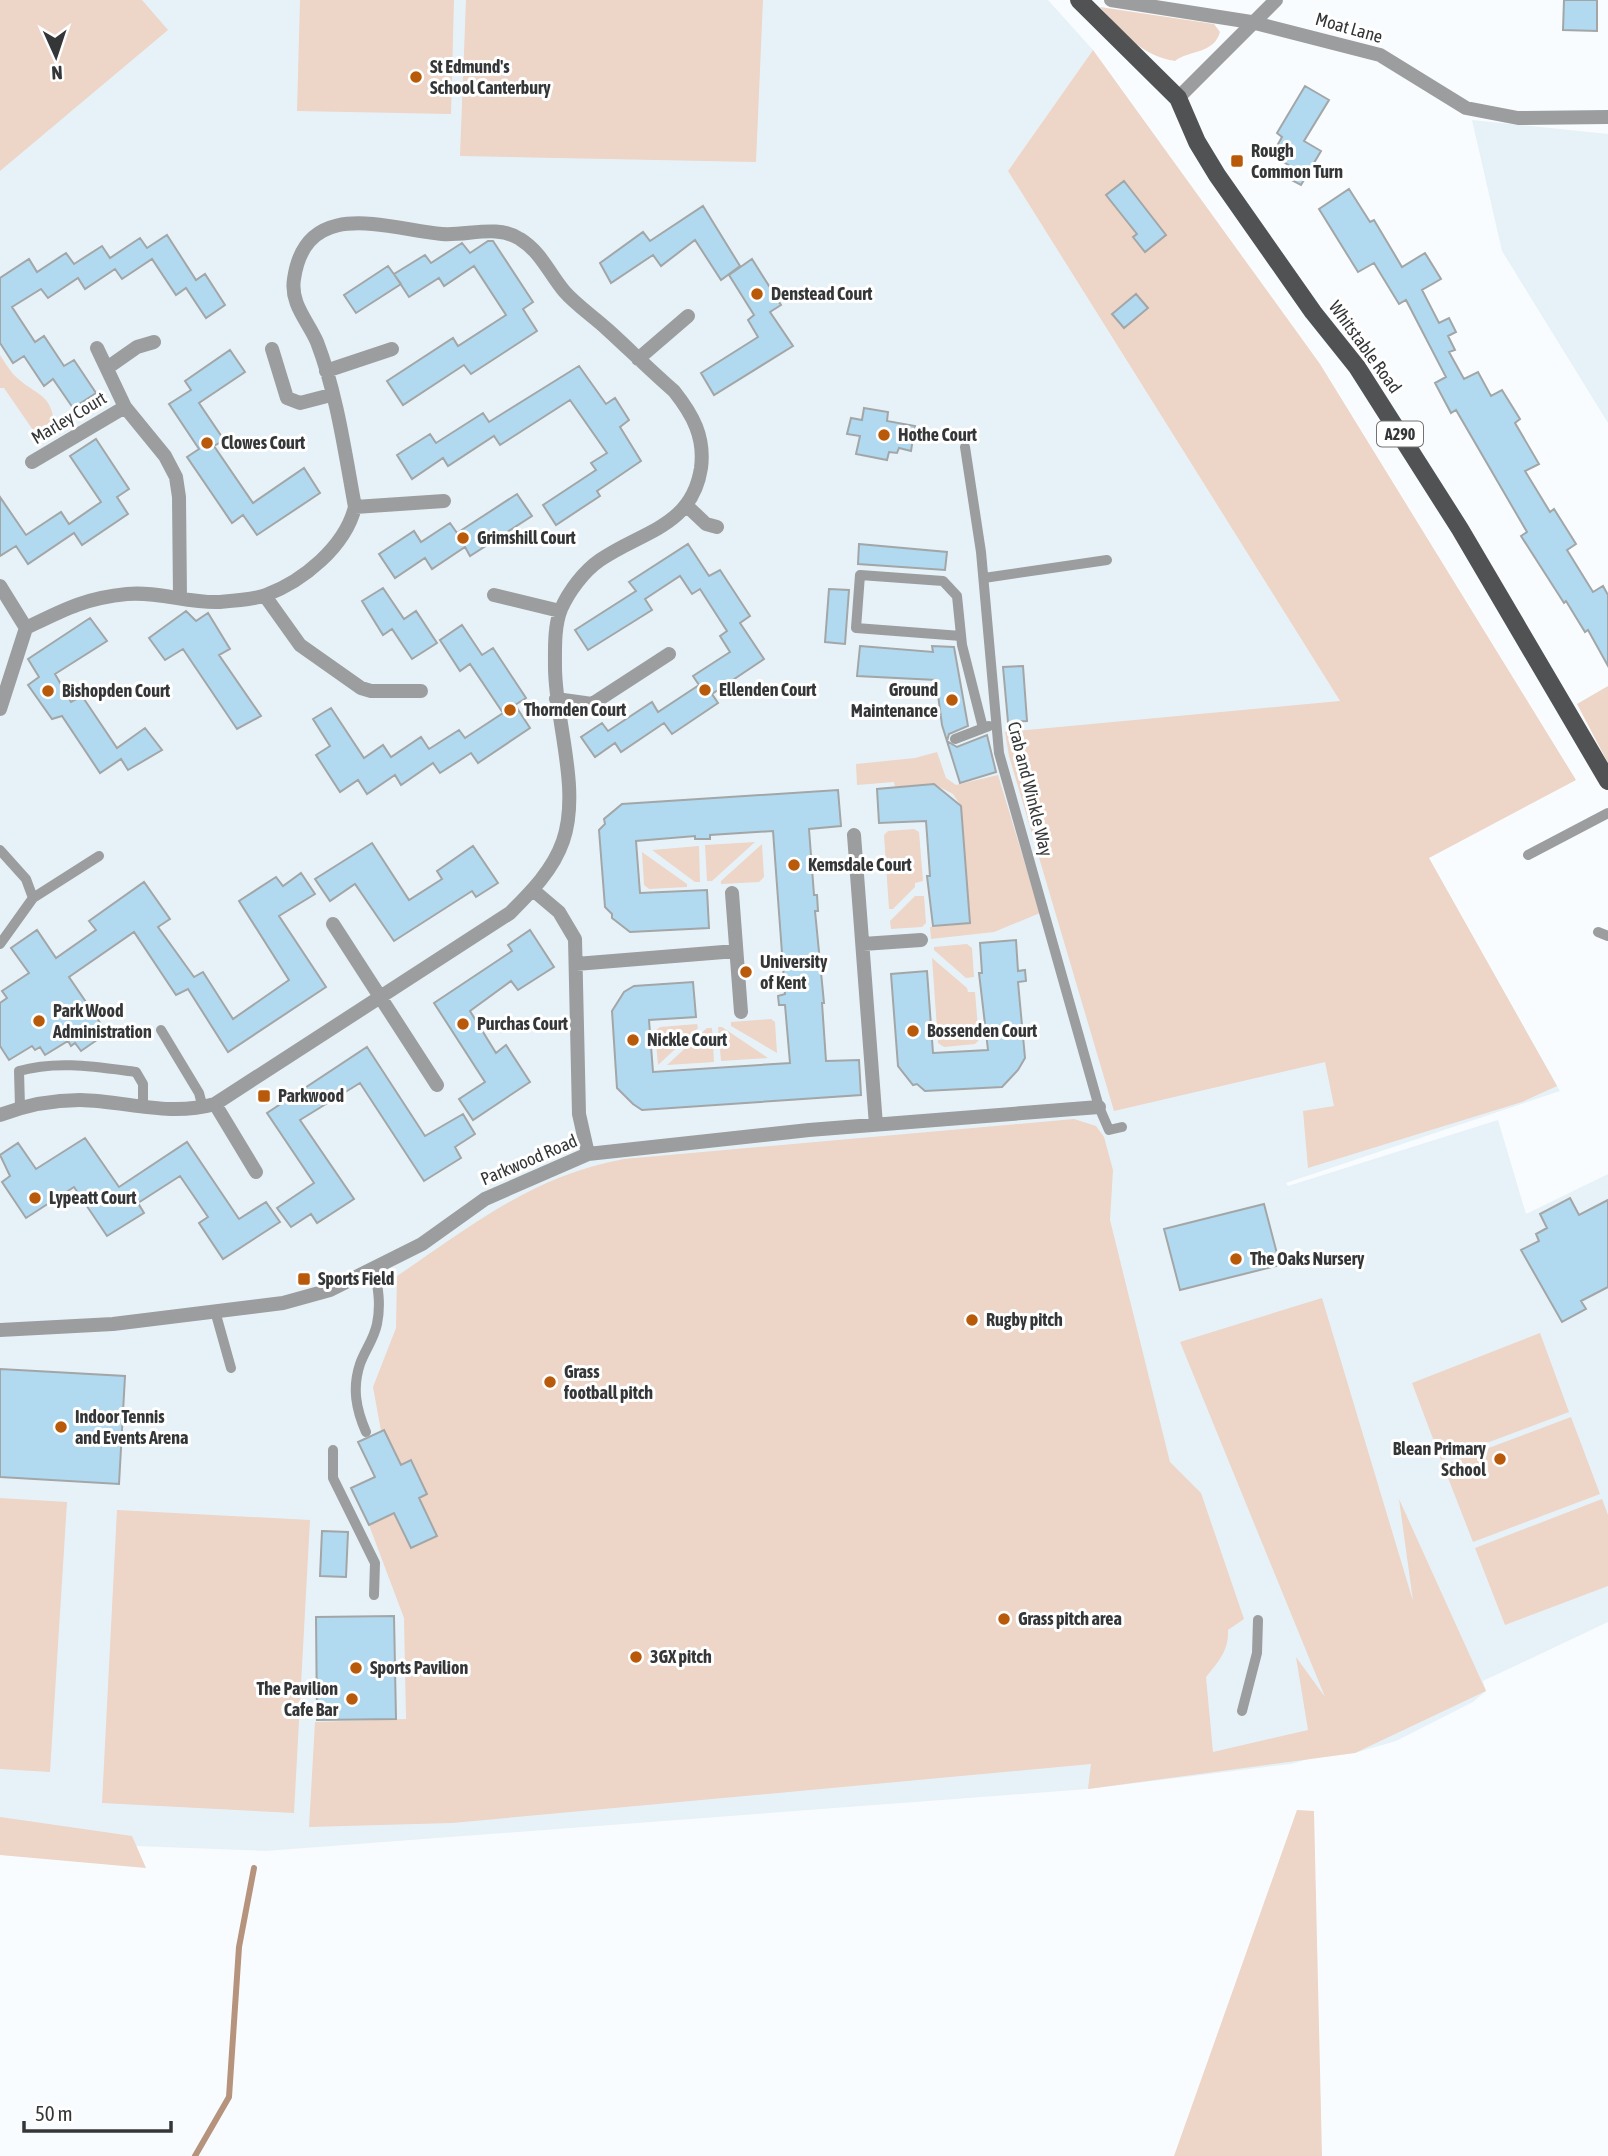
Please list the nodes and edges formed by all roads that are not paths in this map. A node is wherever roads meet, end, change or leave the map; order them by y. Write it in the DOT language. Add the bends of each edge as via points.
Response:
graph roads {
  1 [pos="1079,0"];
  2 [pos="1111,0"];
  3 [pos="1276,0"];
  4 [pos="1251,22"];
  5 [pos="1178,98"];
  6 [pos="1608,117"];
  7 [pos="688,316"];
  8 [pos="154,342"];
  9 [pos="97,348"];
  10 [pos="272,349"];
  11 [pos="392,349"];
  12 [pos="638,359"];
  13 [pos="107,368"];
  14 [pos="326,371"];
  15 [pos="331,395"];
  16 [pos="125,407"];
  17 [pos="965,447"];
  18 [pos="32,462"];
  19 [pos="444,502"];
  20 [pos="688,507"];
  21 [pos="355,508"];
  22 [pos="717,527"];
  23 [pos="1107,560"];
  24 [pos="984,578"];
  25 [pos="0,586"];
  26 [pos="494,595"];
  27 [pos="265,596"];
  28 [pos="180,597"];
  29 [pos="560,611"];
  30 [pos="26,628"];
  31 [pos="961,636"];
  32 [pos="669,654"];
  33 [pos="421,691"];
  34 [pos="556,699"];
  35 [pos="0,709"];
  36 [pos="995,724"];
  37 [pos="983,728"];
  38 [pos="955,739"];
  39 [pos="1608,780"];
  40 [pos="1608,813"];
  41 [pos="854,835"];
  42 [pos="0,850"];
  43 [pos="1528,855"];
  44 [pos="99,856"];
  45 [pos="533,890"];
  46 [pos="732,893"];
  47 [pos="33,898"];
  48 [pos="333,924"];
  49 [pos="921,940"];
  50 [pos="0,944"];
  51 [pos="863,944"];
  52 [pos="736,951"];
  53 [pos="576,964"];
  54 [pos="380,997"];
  55 [pos="741,1012"];
  56 [pos="161,1030"];
  57 [pos="437,1086"];
  58 [pos="209,1106"];
  59 [pos="20,1107"];
  60 [pos="1099,1107"];
  61 [pos="143,1108"];
  62 [pos="0,1115"];
  63 [pos="876,1125"];
  64 [pos="1122,1128"];
  65 [pos="587,1154"];
  66 [pos="256,1172"];
  67 [pos="375,1270"];
  68 [pos="215,1311"];
  69 [pos="0,1330"];
  70 [pos="231,1368"];
  71 [pos="366,1432"];
  72 [pos="333,1450"];
  73 [pos="374,1595"];
  74 [pos="1258,1620"];
  75 [pos="1242,1711"];
  1 -- 5 [label="main road, Whitstable Road / A290"];
  2 -- 4 [label="street, Moat Lane"];
  3 -- 4 [label="street"];
  4 -- 5 [label="street"];
  4 -- 6 [label="street, Moat Lane" via="1380,55 1466,108 1518,118"];
  5 -- 39 [label="main road, Whitstable Road / A290" via="1217,175 1313,312 1357,366 1426,475"];
  7 -- 12 [label="street"];
  8 -- 13 [label="street" via="137,347"];
  9 -- 13 [label="street"];
  10 -- 15 [label="street" via="287,398 300,402"];
  11 -- 14 [label="street"];
  12 -- 14 [label="street" via="565,292 537,252 518,237 499,231 446,234 359,222 321,230 303,250 293,279 295,303 317,341"];
  12 -- 20 [label="street" via="674,391 699,432 699,477"];
  13 -- 16 [label="street"];
  14 -- 15 [label="street"];
  15 -- 21 [label="street"];
  16 -- 18 [label="street, Marley Court"];
  16 -- 28 [label="street" via="176,477"];
  17 -- 24 [label="lane, Crab and Winkle Way" via="976,551"];
  19 -- 21 [label="street"];
  20 -- 22 [label="street" via="706,524"];
  20 -- 29 [label="street" via="655,531 599,560 577,582"];
  21 -- 27 [label="street" via="351,524 325,558"];
  23 -- 24 [label="lane"];
  24 -- 36 [label="lane, Crab and Winkle Way"];
  25 -- 30 [label="street"];
  26 -- 29 [label="street"];
  27 -- 28 [label="street" via="216,602"];
  27 -- 33 [label="street" via="300,645 372,698"];
  28 -- 30 [label="street" via="130,594 85,599"];
  29 -- 34 [label="street" via="555,642"];
  30 -- 35 [label="street"];
  31 -- 31 [label="lane" via="856,628 860,575 943,581 957,596"];
  31 -- 37 [label="lane"];
  32 -- 34 [label="street" via="592,704"];
  34 -- 45 [label="street" via="567,822 563,842"];
  36 -- 37 [label="lane"];
  36 -- 60 [label="lane, Crab and Winkle Way"];
  37 -- 38 [label="lane"];
  40 -- 43 [label="lane"];
  41 -- 51 [label="street"];
  42 -- 47 [label="lane" via="26,879"];
  44 -- 47 [label="lane"];
  45 -- 53 [label="street" via="571,929"];
  45 -- 54 [label="street" via="510,913"];
  46 -- 52 [label="street"];
  47 -- 50 [label="lane"];
  48 -- 54 [label="street"];
  49 -- 51 [label="street"];
  51 -- 63 [label="street"];
  52 -- 53 [label="street"];
  52 -- 55 [label="street"];
  53 -- 65 [label="street" via="579,1114"];
  54 -- 57 [label="street"];
  54 -- 58 [label="street" via="238,1092"];
  56 -- 58 [label="lane"];
  58 -- 61 [label="street" via="191,1111"];
  58 -- 66 [label="street"];
  59 -- 61 [label="street" via="82,1100"];
  59 -- 61 [label="lane" via="19,1070 84,1066 136,1072 143,1084"];
  59 -- 62 [label="street"];
  60 -- 63 [label="street, Parkwood Road"];
  60 -- 64 [label="lane, Crab and Winkle Way" via="1109,1130"];
  63 -- 65 [label="street, Parkwood Road"];
  65 -- 67 [label="street, Parkwood Road" via="485,1199 440,1233"];
  67 -- 68 [label="street, Parkwood Road" via="330,1290 283,1303"];
  67 -- 71 [label="lane" via="380,1297 377,1324 356,1387 356,1408"];
  68 -- 69 [label="street, Parkwood Road" via="113,1324"];
  68 -- 70 [label="lane"];
  72 -- 73 [label="lane" via="333,1478 375,1563"];
  74 -- 75 [label="lane" via="1257,1653"];
}
